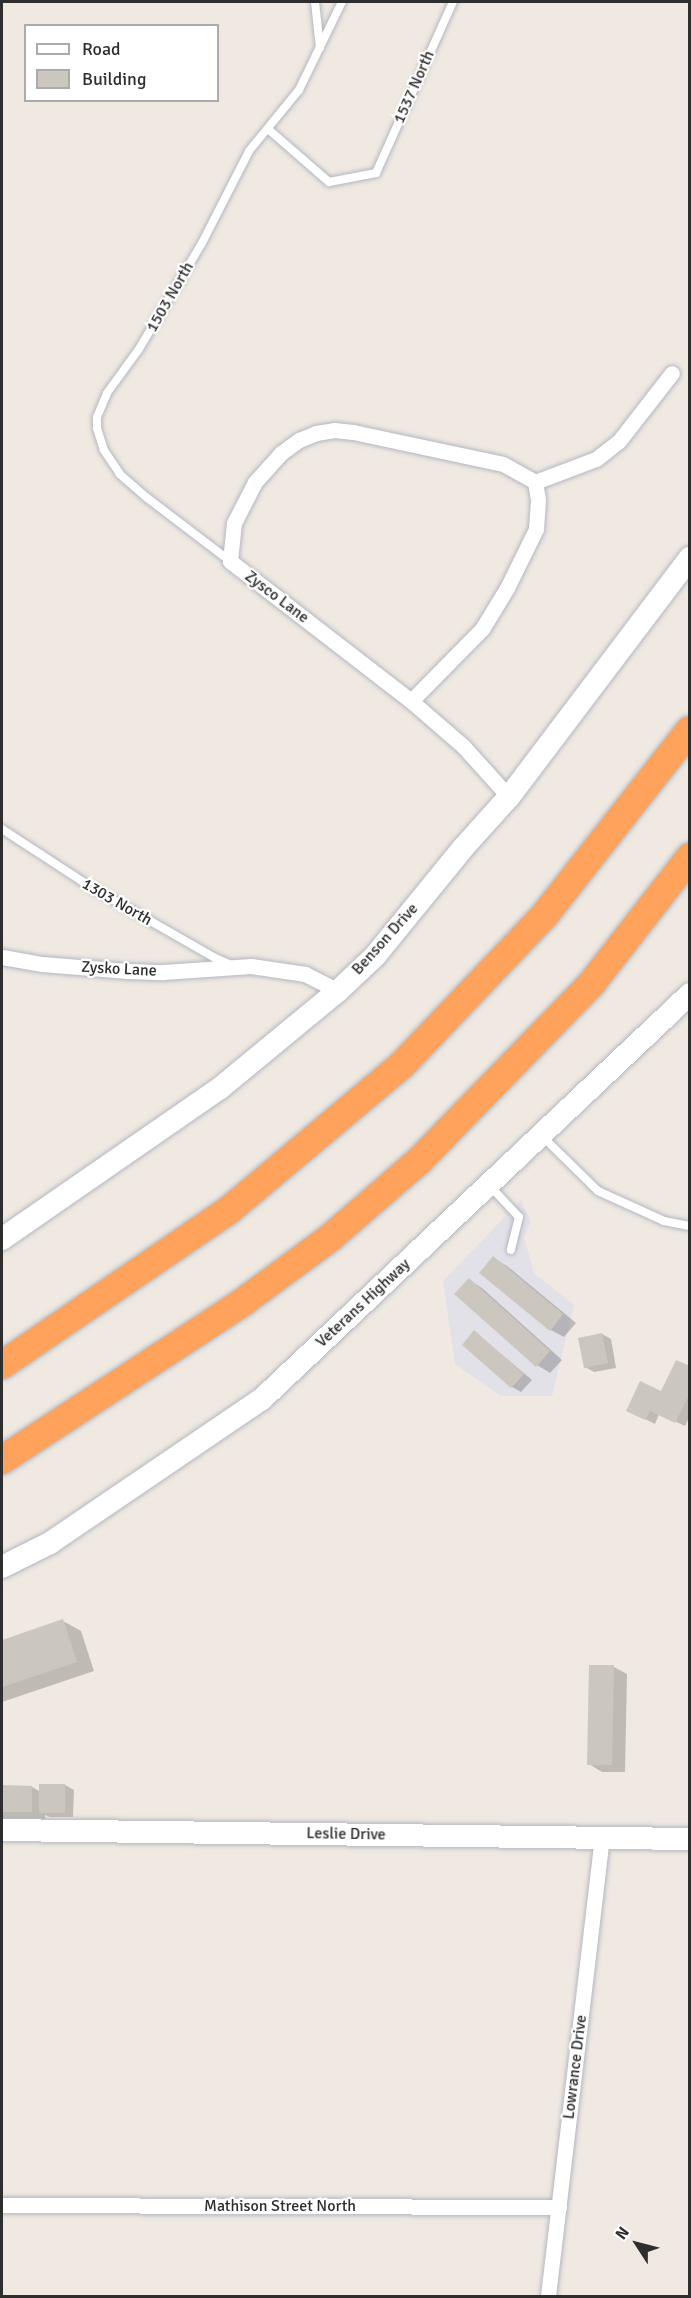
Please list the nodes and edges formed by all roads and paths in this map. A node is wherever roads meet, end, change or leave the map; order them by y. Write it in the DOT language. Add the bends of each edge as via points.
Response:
graph roads {
  1 [pos="315,2"];
  2 [pos="342,2"];
  3 [pos="453,2"];
  4 [pos="320,48"];
  5 [pos="268,129"];
  6 [pos="672,373"];
  7 [pos="535,482"];
  8 [pos="690,558"];
  9 [pos="230,561"];
  10 [pos="411,701"];
  11 [pos="690,730"];
  12 [pos="509,797"];
  13 [pos="2,829"];
  14 [pos="690,857"];
  15 [pos="2,957"];
  16 [pos="236,966"];
  17 [pos="338,991"];
  18 [pos="690,994"];
  19 [pos="541,1135"];
  20 [pos="489,1185"];
  21 [pos="690,1226"];
  22 [pos="2,1239"];
  23 [pos="511,1250"];
  24 [pos="2,1365"];
  25 [pos="2,1460"];
  26 [pos="2,1567"];
  27 [pos="2,1830"];
  28 [pos="602,1837"];
  29 [pos="690,1839"];
  30 [pos="2,2205"];
  31 [pos="559,2207"];
  32 [pos="548,2296"];
  1 -- 4 [label="lane"];
  2 -- 4 [label="lane, 1503 North"];
  3 -- 5 [label="lane, 1537 North" via="376,173 330,182"];
  4 -- 5 [label="lane, 1503 North" via="298,90"];
  5 -- 9 [label="lane, 1503 North" via="249,151 202,243 139,349 107,393 97,417 104,450 120,474"];
  6 -- 7 [label="street" via="612,447 596,459"];
  7 -- 9 [label="street, Zysco Lane" via="503,464 353,432 334,430 316,434 281,453 255,482 234,523"];
  7 -- 10 [label="street" via="536,529 507,588 482,629"];
  8 -- 12 [label="street, Benson Drive"];
  9 -- 10 [label="street, Zysco Lane"];
  10 -- 12 [label="street, Zysco Lane" via="463,747"];
  11 -- 24 [label="highway" via="544,916 402,1065 228,1211"];
  12 -- 17 [label="street, Benson Drive" via="375,956"];
  13 -- 16 [label="lane, 1303 North" via="91,887 215,958"];
  14 -- 25 [label="highway" via="592,983 419,1161 330,1238 243,1302"];
  15 -- 16 [label="street, Zysko Lane" via="128,971"];
  16 -- 17 [label="street, Zysko Lane" via="304,974"];
  17 -- 22 [label="street, Benson Drive" via="219,1089"];
  18 -- 19 [label="street, Veterans Highway"];
  19 -- 20 [label="street, Veterans Highway"];
  19 -- 21 [label="lane" via="598,1191 664,1221"];
  20 -- 23 [label="lane" via="519,1217"];
  20 -- 26 [label="street, Veterans Highway" via="262,1399 50,1543"];
  27 -- 28 [label="street, Leslie Drive"];
  28 -- 29 [label="street, Leslie Drive"];
  28 -- 31 [label="street, Lowrance Drive"];
  30 -- 31 [label="street, Mathison Street North"];
  31 -- 32 [label="street, Lowrance Drive"];
}
